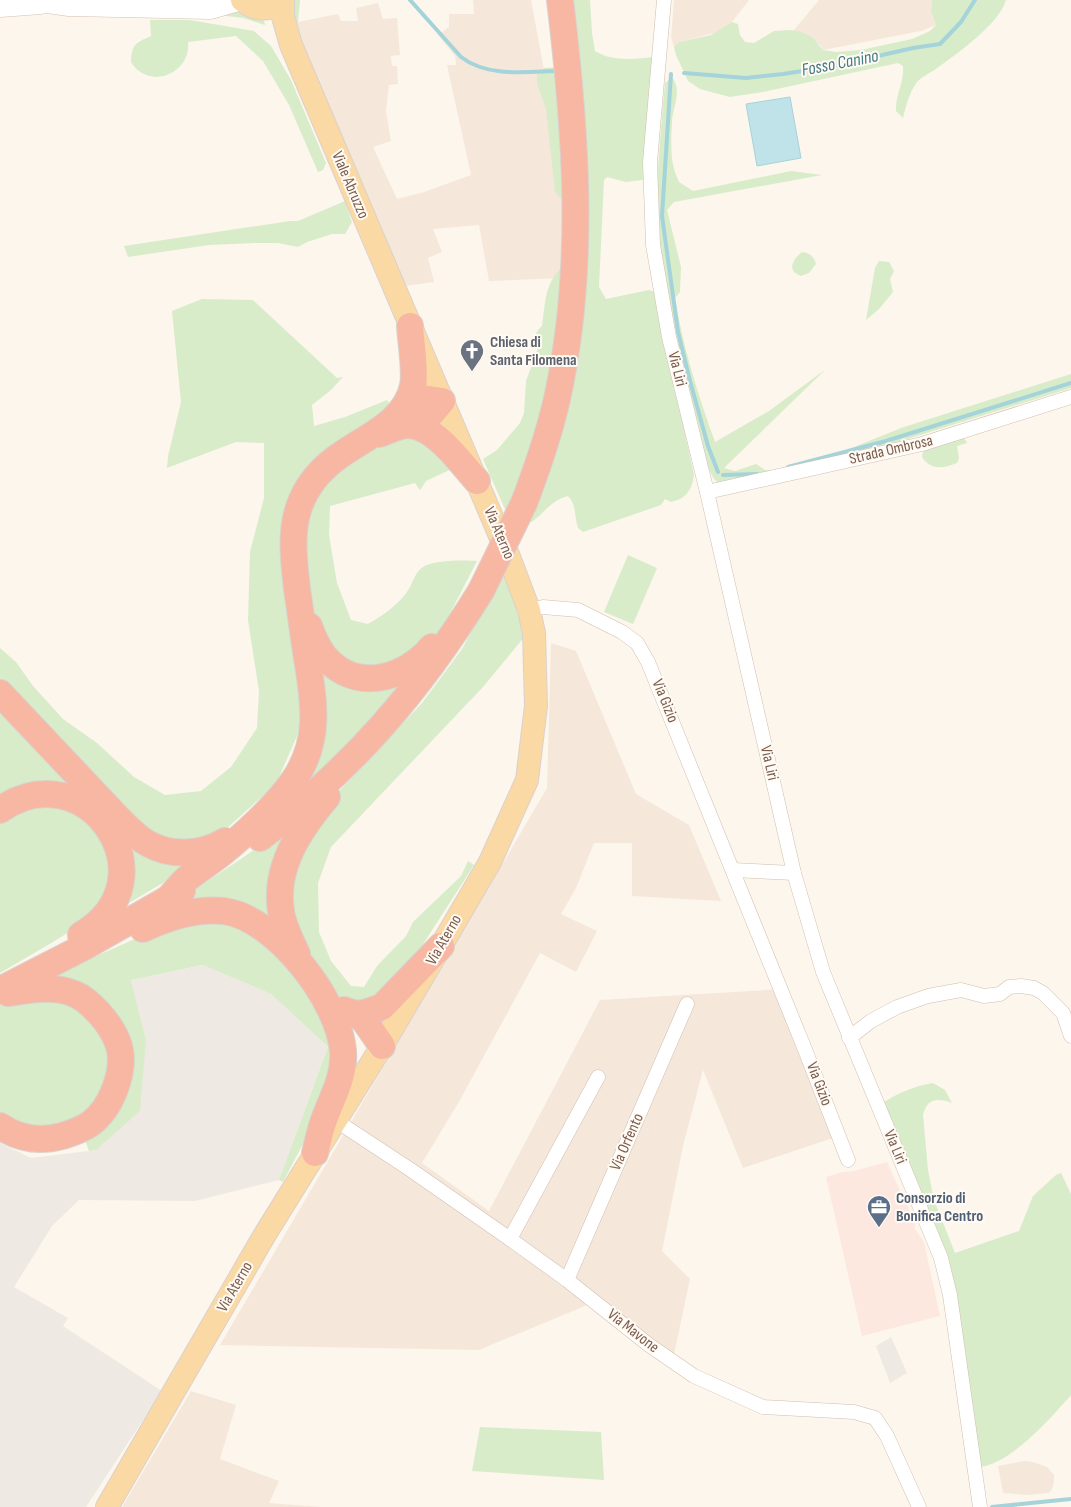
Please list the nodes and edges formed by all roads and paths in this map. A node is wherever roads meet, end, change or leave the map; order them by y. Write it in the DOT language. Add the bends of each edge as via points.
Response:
graph roads {
  1 [pos="27,0"];
  2 [pos="216,0"];
  3 [pos="560,0"];
  4 [pos="664,0"];
  5 [pos="283,1"];
  6 [pos="50,4"];
  7 [pos="252,5"];
  8 [pos="0,7"];
  9 [pos="197,8"];
  10 [pos="290,44"];
  11 [pos="410,326"];
  12 [pos="1071,397"];
  13 [pos="442,401"];
  14 [pos="407,414"];
  15 [pos="477,481"];
  16 [pos="707,492"];
  17 [pos="475,599"];
  18 [pos="299,600"];
  19 [pos="529,610"];
  20 [pos="416,687"];
  21 [pos="0,693"];
  22 [pos="0,810"];
  23 [pos="253,823"];
  24 [pos="733,870"];
  25 [pos="794,873"];
  26 [pos="168,899"];
  27 [pos="441,946"];
  28 [pos="84,947"];
  29 [pos="303,966"];
  30 [pos="7,988"];
  31 [pos="688,1004"];
  32 [pos="348,1023"];
  33 [pos="1071,1036"];
  34 [pos="849,1038"];
  35 [pos="382,1046"];
  36 [pos="598,1077"];
  37 [pos="336,1120"];
  38 [pos="0,1126"];
  39 [pos="315,1153"];
  40 [pos="848,1160"];
  41 [pos="510,1239"];
  42 [pos="567,1280"];
  43 [pos="107,1507"];
  44 [pos="920,1507"];
  45 [pos="980,1507"];
  1 -- 6 [label="main road"];
  2 -- 9 [label="main road"];
  3 -- 17 [label="highway, bridge" via="576,170 569,327 557,399 545,443 524,503"];
  4 -- 16 [label="street, Via Liri" via="650,162 653,245 669,337"];
  5 -- 7 [label="main road" via="276,6"];
  5 -- 10 [label="main road, Viale Abruzzo" via="283,17"];
  6 -- 8 [label="main road"];
  6 -- 9 [label="main road"];
  7 -- 9 [label="main road"];
  7 -- 10 [label="main road, Viale Abruzzo" via="278,26"];
  10 -- 11 [label="main road, Viale Abruzzo"];
  11 -- 13 [label="main road, Via Aterno"];
  11 -- 14 [label="highway" via="413,381"];
  12 -- 16 [label="street, Strada Ombrosa" via="922,444"];
  13 -- 14 [label="highway" via="422,398"];
  13 -- 15 [label="main road, Via Aterno"];
  14 -- 15 [label="highway" via="437,437"];
  14 -- 18 [label="highway" via="401,411 373,436 336,458 313,480 305,493 296,520 293,548"];
  15 -- 19 [label="main road, Via Aterno"];
  16 -- 25 [label="street, Via Liri"];
  17 -- 18 [label="highway" via="414,665 391,676 368,678 348,674 324,656"];
  17 -- 20 [label="highway"];
  18 -- 23 [label="highway" via="315,718 311,742 304,764 294,780"];
  19 -- 24 [label="street, Via Gizio" via="543,607 578,610 637,643 648,662"];
  19 -- 27 [label="main road, Via Aterno" via="534,633 536,706 527,780 490,862"];
  20 -- 26 [label="highway" via="376,734 327,782 241,852"];
  20 -- 29 [label="highway" via="408,714 330,793 309,818 291,849 282,878 281,912"];
  21 -- 23 [label="highway" via="118,818 147,843 167,852 199,852"];
  22 -- 30 [label="highway" via="26,797 42,794 58,795 81,803 106,824 119,851 122,868 115,901 100,922 54,951"];
  23 -- 26 [label="highway" via="228,848 187,878"];
  24 -- 25 [label="street"];
  24 -- 40 [label="street, Via Gizio"];
  25 -- 34 [label="street, Via Liri" via="823,972"];
  26 -- 28 [label="highway"];
  27 -- 32 [label="highway" via="382,1007"];
  27 -- 35 [label="main road, Via Aterno"];
  28 -- 29 [label="highway" via="124,939 179,915 225,912 264,928"];
  28 -- 30 [label="highway"];
  29 -- 32 [label="highway" via="324,997 347,1011"];
  30 -- 38 [label="highway" via="46,988 72,992 87,1000 107,1021 120,1048 120,1073 110,1103 101,1115 75,1132 42,1139 19,1136"];
  31 -- 42 [label="street, Via Orfento"];
  32 -- 35 [label="highway" via="359,1043"];
  32 -- 39 [label="highway" via="341,1077"];
  33 -- 34 [label="street" via="1063,1013 1043,993 1021,986 984,996 961,990 928,996 897,1007"];
  34 -- 45 [label="street, Via Liri" via="941,1258 950,1296"];
  35 -- 37 [label="main road, Via Aterno"];
  36 -- 41 [label="street"];
  37 -- 39 [label="main road, Via Aterno"];
  37 -- 41 [label="street, Via Mavone"];
  39 -- 43 [label="main road, Via Aterno"];
  41 -- 42 [label="street, Via Mavone"];
  42 -- 44 [label="street, Via Mavone" via="694,1376 763,1407 854,1412 875,1418 887,1436"];
}
